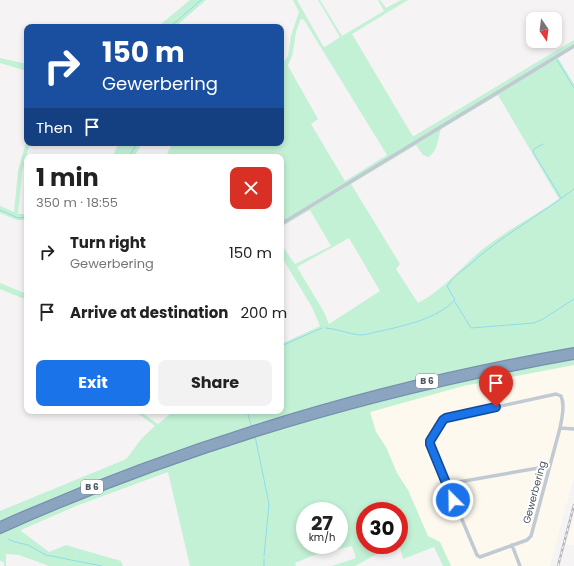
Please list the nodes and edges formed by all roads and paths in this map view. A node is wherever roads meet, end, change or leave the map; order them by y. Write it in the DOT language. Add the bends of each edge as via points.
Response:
graph roads {
  1 [pos="574,46"];
  2 [pos="284,222"];
  3 [pos="574,351"];
  4 [pos="574,356"];
  5 [pos="283,422"];
  6 [pos="560,428"];
  7 [pos="574,429"];
  8 [pos="165,461"];
  9 [pos="549,468"];
  10 [pos="447,486"];
  11 [pos="0,525"];
  12 [pos="0,530"];
  13 [pos="512,545"];
  14 [pos="520,566"];
  1 -- 2 [label="street"];
  3 -- 5 [label="highway, B 6" via="411,385"];
  4 -- 5 [label="highway, B 6" via="477,374"];
  5 -- 8 [label="highway, B 6"];
  6 -- 7 [label="street"];
  6 -- 9 [label="street, Gewerbering"];
  6 -- 10 [label="street, Gewerbering" via="563,399 556,394 446,418 430,444"];
  8 -- 11 [label="highway, B 6"];
  8 -- 12 [label="highway, B 6"];
  9 -- 10 [label="street" via="544,466"];
  9 -- 13 [label="street, Gewerbering" via="530,536 527,540"];
  10 -- 13 [label="street, Gewerbering" via="477,555 484,556"];
  13 -- 14 [label="street"];
}
